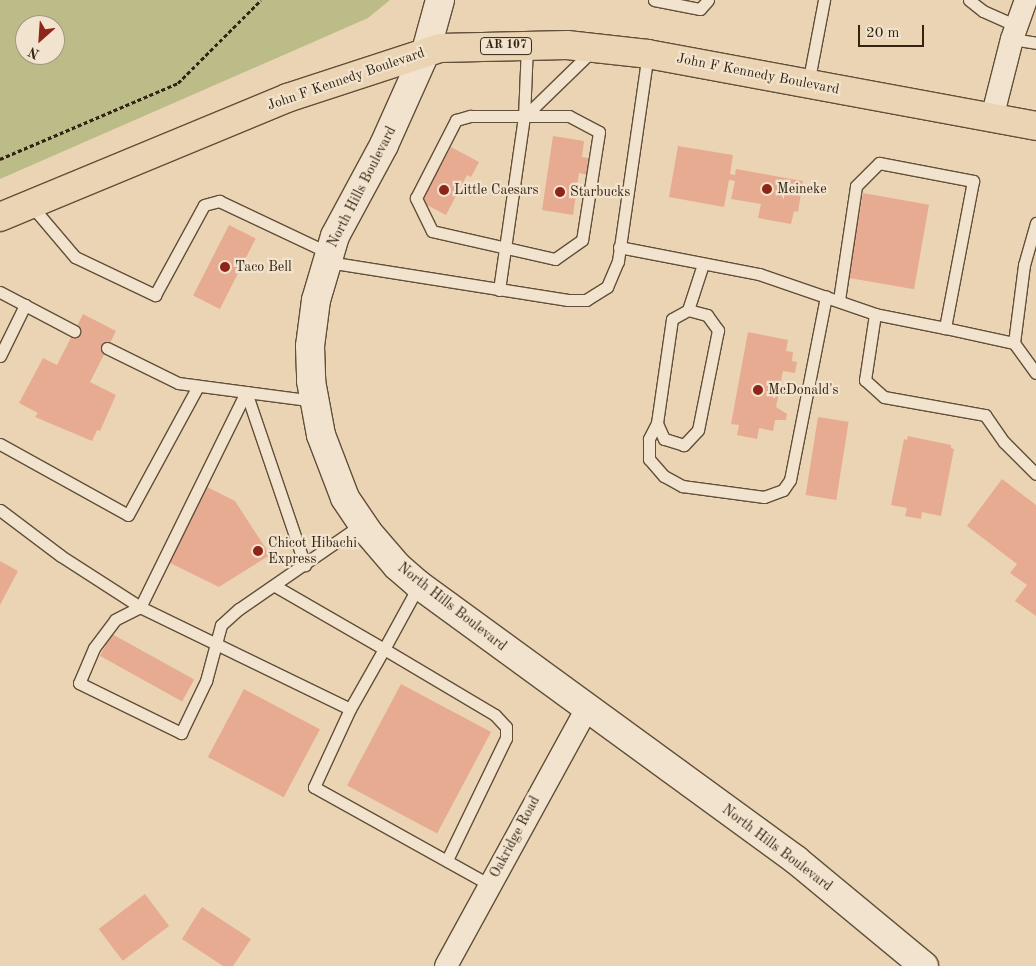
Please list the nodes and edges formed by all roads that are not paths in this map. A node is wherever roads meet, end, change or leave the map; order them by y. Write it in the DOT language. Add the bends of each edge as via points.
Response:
graph roads {
  1 [pos="440,0"];
  2 [pos="654,0"];
  3 [pos="708,0"];
  4 [pos="824,0"];
  5 [pos="969,0"];
  6 [pos="1026,0"];
  7 [pos="1014,32"];
  8 [pos="1036,43"];
  9 [pos="527,46"];
  10 [pos="597,48"];
  11 [pos="426,51"];
  12 [pos="648,54"];
  13 [pos="808,84"];
  14 [pos="524,117"];
  15 [pos="992,118"];
  16 [pos="1036,126"];
  17 [pos="30,204"];
  18 [pos="0,217"];
  19 [pos="1036,223"];
  20 [pos="508,246"];
  21 [pos="619,247"];
  22 [pos="327,258"];
  23 [pos="704,264"];
  24 [pos="1030,266"];
  25 [pos="499,290"];
  26 [pos="0,292"];
  27 [pos="826,297"];
  28 [pos="839,300"];
  29 [pos="28,306"];
  30 [pos="688,310"];
  31 [pos="875,314"];
  32 [pos="945,328"];
  33 [pos="74,331"];
  34 [pos="1014,343"];
  35 [pos="107,348"];
  36 [pos="0,356"];
  37 [pos="1036,373"];
  38 [pos="198,386"];
  39 [pos="246,392"];
  40 [pos="314,402"];
  41 [pos="656,422"];
  42 [pos="0,444"];
  43 [pos="1036,474"];
  44 [pos="0,510"];
  45 [pos="362,524"];
  46 [pos="304,565"];
  47 [pos="419,585"];
  48 [pos="275,586"];
  49 [pos="140,607"];
  50 [pos="215,643"];
  51 [pos="384,649"];
  52 [pos="587,708"];
  53 [pos="350,709"];
  54 [pos="448,860"];
  55 [pos="490,885"];
  56 [pos="446,966"];
  57 [pos="924,966"];
  1 -- 11 [label="street, North Hills Boulevard"];
  2 -- 3 [label="lane" via="700,9"];
  4 -- 13 [label="lane"];
  5 -- 7 [label="lane"];
  6 -- 7 [label="street"];
  7 -- 8 [label="lane"];
  7 -- 15 [label="street"];
  9 -- 10 [label="main road, John F Kennedy Boulevard / AR 107"];
  9 -- 11 [label="main road, John F Kennedy Boulevard / AR 107"];
  9 -- 14 [label="lane"];
  10 -- 12 [label="main road, John F Kennedy Boulevard / AR 107"];
  10 -- 14 [label="lane"];
  11 -- 17 [label="main road, John F Kennedy Boulevard / AR 107" via="287,98"];
  11 -- 22 [label="street, North Hills Boulevard" via="384,145"];
  12 -- 13 [label="main road, John F Kennedy Boulevard / AR 107"];
  12 -- 21 [label="lane"];
  13 -- 15 [label="main road, John F Kennedy Boulevard / AR 107"];
  14 -- 20 [label="lane"];
  14 -- 20 [label="lane" via="569,116 599,132 582,240 555,259"];
  14 -- 20 [label="lane" via="470,116 456,120 416,198 432,231"];
  15 -- 16 [label="main road, John F Kennedy Boulevard / AR 107"];
  17 -- 18 [label="main road, John F Kennedy Boulevard / AR 107"];
  17 -- 22 [label="lane" via="75,258 155,295 204,205 219,200"];
  19 -- 24 [label="lane"];
  20 -- 25 [label="lane"];
  21 -- 23 [label="lane"];
  21 -- 25 [label="lane" via="610,282 586,300"];
  22 -- 25 [label="lane"];
  22 -- 40 [label="street, North Hills Boulevard" via="316,300 310,346"];
  23 -- 27 [label="lane" via="759,274"];
  23 -- 30 [label="lane"];
  24 -- 34 [label="lane"];
  26 -- 29 [label="lane"];
  27 -- 28 [label="lane"];
  27 -- 41 [label="lane" via="790,480 783,490 764,497 682,486 664,476 650,458 649,439"];
  28 -- 31 [label="lane"];
  28 -- 32 [label="lane" via="856,186 879,164 973,181"];
  29 -- 33 [label="lane"];
  29 -- 36 [label="lane"];
  30 -- 41 [label="lane" via="672,319"];
  30 -- 41 [label="lane" via="707,315 718,330 698,430 684,445 664,439"];
  31 -- 32 [label="lane"];
  31 -- 43 [label="lane" via="865,380 884,397 985,415 1004,442"];
  32 -- 34 [label="lane"];
  34 -- 37 [label="lane"];
  35 -- 38 [label="lane" via="178,383"];
  38 -- 39 [label="lane"];
  38 -- 42 [label="lane" via="128,515"];
  39 -- 40 [label="lane"];
  39 -- 46 [label="lane"];
  39 -- 49 [label="lane"];
  40 -- 45 [label="street, North Hills Boulevard" via="321,435 339,484"];
  44 -- 49 [label="lane" via="61,556"];
  45 -- 46 [label="lane"];
  45 -- 47 [label="street, North Hills Boulevard"];
  46 -- 48 [label="lane"];
  47 -- 51 [label="lane"];
  47 -- 52 [label="street, North Hills Boulevard"];
  48 -- 50 [label="lane" via="238,608 221,625"];
  48 -- 51 [label="lane"];
  49 -- 50 [label="lane"];
  49 -- 50 [label="lane" via="116,620 94,648 79,683 181,733 206,681"];
  50 -- 53 [label="lane"];
  51 -- 53 [label="lane"];
  51 -- 54 [label="lane" via="495,715 506,727 506,738"];
  52 -- 55 [label="street, Oakridge Road"];
  52 -- 57 [label="street, North Hills Boulevard" via="796,860"];
  53 -- 54 [label="lane" via="314,787"];
  54 -- 55 [label="lane"];
  55 -- 56 [label="street, Oakridge Road"];
}
